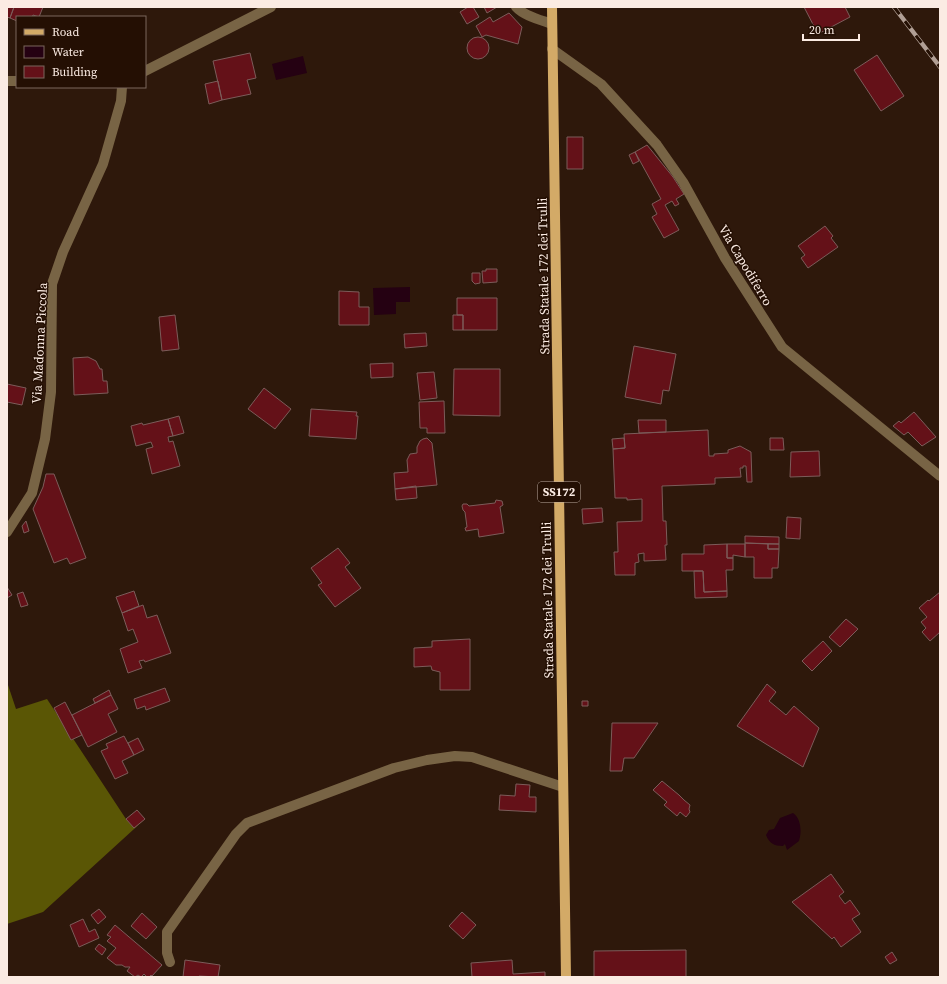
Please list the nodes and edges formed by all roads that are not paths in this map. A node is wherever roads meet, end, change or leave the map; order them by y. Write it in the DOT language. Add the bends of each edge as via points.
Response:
graph roads {
  1 [pos="271,7"];
  2 [pos="516,7"];
  3 [pos="552,7"];
  4 [pos="552,24"];
  5 [pos="552,49"];
  6 [pos="146,70"];
  7 [pos="122,88"];
  8 [pos="940,476"];
  9 [pos="7,532"];
  10 [pos="563,787"];
  11 [pos="170,962"];
  12 [pos="566,977"];
  1 -- 6 [label="street"];
  2 -- 4 [label="street"];
  3 -- 4 [label="main road, Strada Statale 172 dei Trulli / SS172"];
  4 -- 5 [label="main road, Strada Statale 172 dei Trulli / SS172"];
  5 -- 8 [label="street, Via Capodiferro" via="601,84 657,145 683,182 725,258 782,347"];
  5 -- 10 [label="main road, Strada Statale 172 dei Trulli / SS172"];
  7 -- 9 [label="street, Via Madonna Piccola" via="121,101 103,164 63,252 52,284 51,392 45,439 32,492"];
  10 -- 11 [label="street" via="472,757 455,756 394,768 247,823 236,834 166,932"];
  10 -- 12 [label="main road, Strada Statale 172 dei Trulli / SS172"];
}
